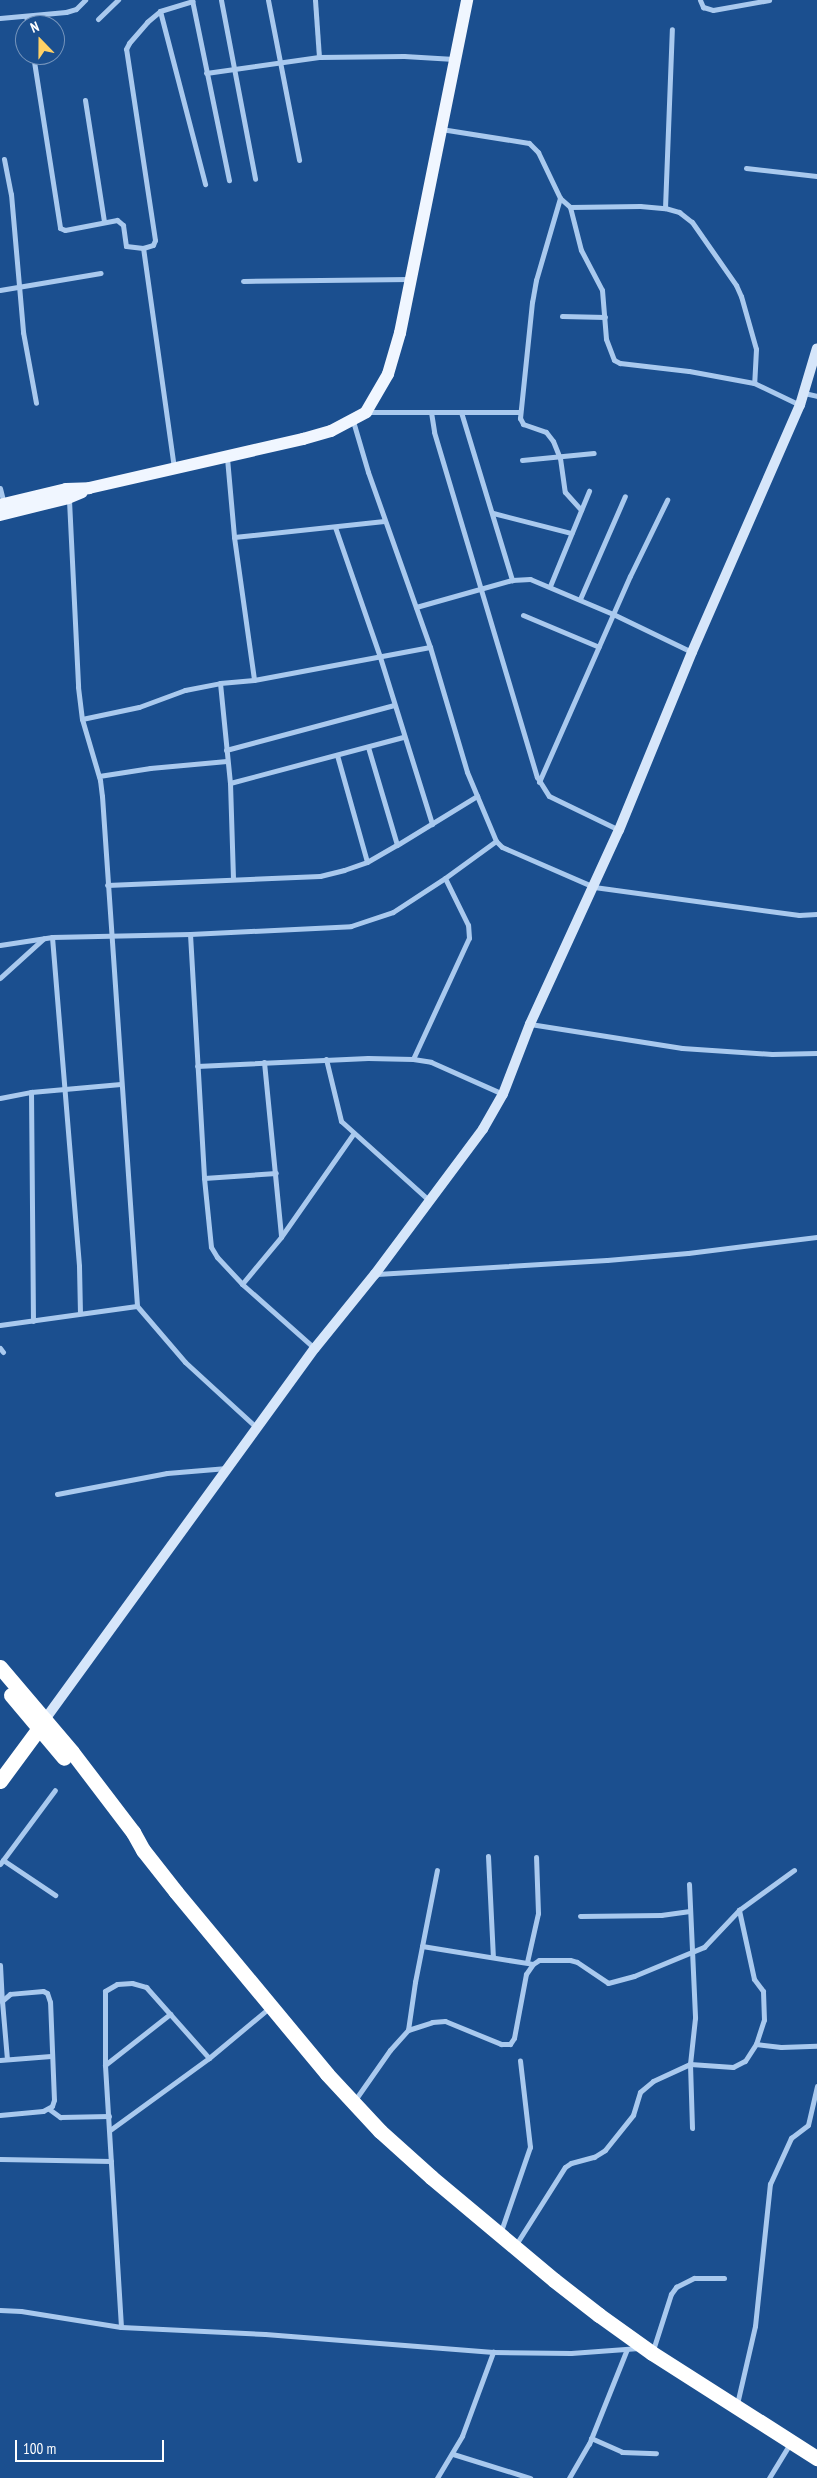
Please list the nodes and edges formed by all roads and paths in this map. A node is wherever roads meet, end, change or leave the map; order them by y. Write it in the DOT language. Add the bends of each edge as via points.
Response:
graph roads {
  1 [pos="85,0"];
  2 [pos="118,0"];
  3 [pos="192,0"];
  4 [pos="221,0"];
  5 [pos="268,0"];
  6 [pos="315,0"];
  7 [pos="467,0"];
  8 [pos="700,0"];
  9 [pos="769,0"];
  10 [pos="160,11"];
  11 [pos="36,15"];
  12 [pos="15,17"];
  13 [pos="0,18"];
  14 [pos="98,19"];
  15 [pos="672,29"];
  16 [pos="319,57"];
  17 [pos="455,59"];
  18 [pos="279,62"];
  19 [pos="35,65"];
  20 [pos="234,67"];
  21 [pos="206,73"];
  22 [pos="85,100"];
  23 [pos="441,129"];
  24 [pos="4,160"];
  25 [pos="299,160"];
  26 [pos="746,168"];
  27 [pos="817,176"];
  28 [pos="254,179"];
  29 [pos="229,180"];
  30 [pos="206,184"];
  31 [pos="560,198"];
  32 [pos="570,207"];
  33 [pos="665,208"];
  34 [pos="104,222"];
  35 [pos="143,248"];
  36 [pos="101,273"];
  37 [pos="411,279"];
  38 [pos="242,281"];
  39 [pos="21,287"];
  40 [pos="0,290"];
  41 [pos="562,316"];
  42 [pos="605,317"];
  43 [pos="817,348"];
  44 [pos="754,383"];
  45 [pos="804,393"];
  46 [pos="817,396"];
  47 [pos="36,403"];
  48 [pos="800,405"];
  49 [pos="366,412"];
  50 [pos="430,412"];
  51 [pos="462,412"];
  52 [pos="520,412"];
  53 [pos="353,421"];
  54 [pos="594,453"];
  55 [pos="228,458"];
  56 [pos="560,458"];
  57 [pos="522,460"];
  58 [pos="174,469"];
  59 [pos="0,488"];
  60 [pos="589,491"];
  61 [pos="67,493"];
  62 [pos="625,496"];
  63 [pos="667,500"];
  64 [pos="2,508"];
  65 [pos="581,510"];
  66 [pos="493,513"];
  67 [pos="384,521"];
  68 [pos="335,527"];
  69 [pos="571,533"];
  70 [pos="234,537"];
  71 [pos="512,580"];
  72 [pos="550,586"];
  73 [pos="480,589"];
  74 [pos="580,599"];
  75 [pos="416,607"];
  76 [pos="613,614"];
  77 [pos="523,615"];
  78 [pos="598,646"];
  79 [pos="430,647"];
  80 [pos="692,652"];
  81 [pos="380,658"];
  82 [pos="254,680"];
  83 [pos="220,683"];
  84 [pos="394,705"];
  85 [pos="82,719"];
  86 [pos="403,737"];
  87 [pos="368,747"];
  88 [pos="226,750"];
  89 [pos="337,755"];
  90 [pos="227,761"];
  91 [pos="99,776"];
  92 [pos="539,782"];
  93 [pos="230,783"];
  94 [pos="477,796"];
  95 [pos="432,824"];
  96 [pos="619,830"];
  97 [pos="496,841"];
  98 [pos="397,845"];
  99 [pos="367,862"];
  100 [pos="445,878"];
  101 [pos="233,879"];
  102 [pos="107,885"];
  103 [pos="594,888"];
  104 [pos="817,914"];
  105 [pos="190,934"];
  106 [pos="110,936"];
  107 [pos="52,937"];
  108 [pos="44,938"];
  109 [pos="0,945"];
  110 [pos="0,978"];
  111 [pos="530,1024"];
  112 [pos="817,1053"];
  113 [pos="326,1059"];
  114 [pos="413,1059"];
  115 [pos="264,1062"];
  116 [pos="197,1066"];
  117 [pos="121,1084"];
  118 [pos="65,1089"];
  119 [pos="31,1092"];
  120 [pos="503,1094"];
  121 [pos="0,1098"];
  122 [pos="353,1134"];
  123 [pos="276,1173"];
  124 [pos="204,1178"];
  125 [pos="430,1201"];
  126 [pos="281,1237"];
  127 [pos="817,1237"];
  128 [pos="375,1274"];
  129 [pos="242,1284"];
  130 [pos="138,1306"];
  131 [pos="80,1313"];
  132 [pos="33,1321"];
  133 [pos="0,1326"];
  134 [pos="315,1348"];
  135 [pos="256,1428"];
  136 [pos="227,1468"];
  137 [pos="57,1494"];
  138 [pos="0,1667"];
  139 [pos="0,1682"];
  140 [pos="42,1723"];
  141 [pos="0,1781"];
  142 [pos="55,1790"];
  143 [pos="488,1856"];
  144 [pos="536,1857"];
  145 [pos="1,1862"];
  146 [pos="437,1870"];
  147 [pos="794,1870"];
  148 [pos="689,1884"];
  149 [pos="55,1895"];
  150 [pos="739,1910"];
  151 [pos="690,1911"];
  152 [pos="580,1916"];
  153 [pos="422,1946"];
  154 [pos="693,1954"];
  155 [pos="493,1957"];
  156 [pos="530,1963"];
  157 [pos="0,1965"];
  158 [pos="2,2001"];
  159 [pos="271,2007"];
  160 [pos="170,2014"];
  161 [pos="408,2030"];
  162 [pos="756,2044"];
  163 [pos="817,2046"];
  164 [pos="52,2056"];
  165 [pos="209,2058"];
  166 [pos="6,2059"];
  167 [pos="0,2060"];
  168 [pos="520,2061"];
  169 [pos="690,2064"];
  170 [pos="105,2065"];
  171 [pos="817,2086"];
  172 [pos="354,2103"];
  173 [pos="49,2109"];
  174 [pos="0,2115"];
  175 [pos="109,2116"];
  176 [pos="692,2128"];
  177 [pos="110,2130"];
  178 [pos="0,2159"];
  179 [pos="111,2161"];
  180 [pos="500,2234"];
  181 [pos="515,2247"];
  182 [pos="724,2278"];
  183 [pos="0,2310"];
  184 [pos="121,2327"];
  185 [pos="627,2349"];
  186 [pos="648,2350"];
  187 [pos="493,2352"];
  188 [pos="736,2406"];
  189 [pos="591,2438"];
  190 [pos="792,2442"];
  191 [pos="656,2453"];
  192 [pos="453,2454"];
  193 [pos="817,2458"];
  194 [pos="437,2478"];
  195 [pos="530,2478"];
  196 [pos="569,2478"];
  197 [pos="769,2478"];
  1 -- 11 [label="street" via="76,9"];
  2 -- 14 [label="street"];
  3 -- 10 [label="street"];
  3 -- 21 [label="street"];
  4 -- 20 [label="street"];
  5 -- 18 [label="street"];
  6 -- 16 [label="street"];
  7 -- 17 [label="main road"];
  8 -- 9 [label="street" via="703,7 713,10"];
  10 -- 30 [label="street"];
  10 -- 35 [label="street" via="128,43 126,49 155,243"];
  12 -- 13 [label="street"];
  15 -- 33 [label="street"];
  16 -- 17 [label="street"];
  16 -- 18 [label="street"];
  17 -- 23 [label="main road"];
  18 -- 20 [label="street"];
  18 -- 25 [label="street"];
  19 -- 34 [label="street" via="60,228 66,230"];
  20 -- 21 [label="street"];
  20 -- 28 [label="street"];
  21 -- 29 [label="street"];
  22 -- 34 [label="street"];
  23 -- 31 [label="street" via="529,143 538,152"];
  23 -- 37 [label="main road"];
  24 -- 39 [label="street"];
  26 -- 27 [label="street"];
  31 -- 32 [label="street"];
  31 -- 52 [label="street" via="534,287"];
  32 -- 33 [label="street"];
  32 -- 42 [label="street" via="581,250 602,290"];
  33 -- 44 [label="street" via="679,212 692,222 736,285 756,349"];
  34 -- 35 [label="street" via="121,222 126,246"];
  35 -- 58 [label="street"];
  36 -- 39 [label="street"];
  37 -- 38 [label="street"];
  37 -- 49 [label="main road" via="388,374"];
  39 -- 40 [label="street"];
  39 -- 47 [label="street" via="23,332"];
  41 -- 42 [label="street"];
  42 -- 44 [label="street" via="609,351 620,363 689,370"];
  43 -- 45 [label="street"];
  44 -- 48 [label="street"];
  45 -- 46 [label="street"];
  45 -- 48 [label="street"];
  48 -- 80 [label="street"];
  49 -- 50 [label="street"];
  49 -- 53 [label="main road"];
  50 -- 51 [label="street"];
  50 -- 73 [label="street"];
  51 -- 52 [label="street"];
  51 -- 66 [label="street"];
  52 -- 56 [label="street" via="523,424 546,432"];
  53 -- 55 [label="main road" via="313,436"];
  53 -- 67 [label="street"];
  54 -- 56 [label="street"];
  55 -- 58 [label="main road"];
  55 -- 70 [label="street"];
  56 -- 57 [label="street"];
  56 -- 65 [label="street" via="565,492"];
  58 -- 61 [label="main road"];
  59 -- 64 [label="street"];
  60 -- 65 [label="street"];
  61 -- 64 [label="main road"];
  61 -- 85 [label="street"];
  62 -- 74 [label="street"];
  63 -- 76 [label="street"];
  65 -- 69 [label="street"];
  66 -- 69 [label="street"];
  66 -- 71 [label="street"];
  67 -- 68 [label="street"];
  67 -- 75 [label="street"];
  68 -- 70 [label="street"];
  68 -- 81 [label="street"];
  69 -- 72 [label="street"];
  70 -- 82 [label="street"];
  71 -- 72 [label="street" via="530,579"];
  71 -- 73 [label="street"];
  72 -- 74 [label="street"];
  73 -- 75 [label="street"];
  73 -- 92 [label="street"];
  74 -- 76 [label="street"];
  75 -- 79 [label="street"];
  76 -- 78 [label="street"];
  76 -- 80 [label="street"];
  77 -- 78 [label="street"];
  78 -- 92 [label="street"];
  79 -- 81 [label="street"];
  79 -- 94 [label="street"];
  80 -- 96 [label="street"];
  81 -- 82 [label="street"];
  81 -- 84 [label="street"];
  82 -- 83 [label="street"];
  83 -- 85 [label="street" via="185,690 118,713"];
  83 -- 88 [label="street"];
  84 -- 86 [label="street"];
  84 -- 88 [label="street"];
  85 -- 91 [label="street"];
  86 -- 87 [label="street"];
  86 -- 95 [label="street"];
  87 -- 89 [label="street"];
  87 -- 98 [label="street"];
  88 -- 90 [label="street"];
  89 -- 93 [label="street"];
  89 -- 99 [label="street"];
  90 -- 91 [label="street"];
  90 -- 93 [label="street"];
  91 -- 102 [label="street"];
  92 -- 96 [label="street" via="549,796"];
  93 -- 101 [label="street"];
  94 -- 95 [label="street"];
  94 -- 97 [label="street"];
  95 -- 98 [label="street"];
  96 -- 103 [label="street"];
  97 -- 100 [label="street"];
  97 -- 103 [label="street" via="502,847"];
  98 -- 99 [label="street"];
  99 -- 101 [label="street" via="320,876"];
  100 -- 105 [label="street" via="393,912 350,926"];
  100 -- 114 [label="street" via="468,925 469,938"];
  101 -- 102 [label="street"];
  102 -- 106 [label="street"];
  103 -- 104 [label="street" via="799,915"];
  103 -- 111 [label="street"];
  105 -- 106 [label="street"];
  105 -- 116 [label="street"];
  106 -- 107 [label="street"];
  106 -- 117 [label="street"];
  107 -- 108 [label="street"];
  107 -- 118 [label="street"];
  108 -- 109 [label="street"];
  108 -- 110 [label="street"];
  111 -- 112 [label="street" via="682,1048 772,1054"];
  111 -- 120 [label="street"];
  113 -- 114 [label="street"];
  113 -- 115 [label="street"];
  113 -- 122 [label="street" via="338,1116"];
  114 -- 120 [label="street" via="431,1062"];
  115 -- 116 [label="street"];
  115 -- 123 [label="street"];
  116 -- 124 [label="street"];
  117 -- 118 [label="street"];
  117 -- 130 [label="street"];
  118 -- 119 [label="street"];
  118 -- 131 [label="street"];
  119 -- 121 [label="street"];
  119 -- 132 [label="street"];
  120 -- 125 [label="street" via="483,1129"];
  122 -- 125 [label="street"];
  122 -- 126 [label="street"];
  123 -- 124 [label="street"];
  123 -- 126 [label="street"];
  124 -- 129 [label="street" via="211,1247"];
  125 -- 128 [label="street"];
  126 -- 129 [label="street"];
  127 -- 128 [label="street" via="607,1260"];
  128 -- 134 [label="street"];
  129 -- 134 [label="street"];
  130 -- 131 [label="street"];
  130 -- 135 [label="street" via="185,1362"];
  131 -- 132 [label="street"];
  132 -- 133 [label="street"];
  134 -- 135 [label="street"];
  135 -- 136 [label="street"];
  136 -- 137 [label="street" via="167,1473"];
  136 -- 140 [label="street"];
  138 -- 140 [label="highway"];
  139 -- 140 [label="highway"];
  140 -- 141 [label="highway"];
  140 -- 159 [label="highway" via="126,1837 143,1850"];
  142 -- 145 [label="street"];
  143 -- 155 [label="street"];
  144 -- 156 [label="street" via="538,1913"];
  145 -- 149 [label="street"];
  146 -- 153 [label="street"];
  147 -- 150 [label="street"];
  148 -- 151 [label="street"];
  150 -- 154 [label="street" via="716,1937"];
  150 -- 162 [label="street" via="754,1979 763,1991 764,2020"];
  151 -- 152 [label="street" via="661,1915"];
  151 -- 154 [label="street"];
  153 -- 155 [label="street"];
  153 -- 161 [label="street"];
  154 -- 156 [label="street" via="615,1983 608,1983 570,1960"];
  154 -- 169 [label="street" via="694,2018"];
  155 -- 156 [label="street"];
  156 -- 161 [label="street" via="510,2044 501,2044 445,2021"];
  157 -- 158 [label="street"];
  158 -- 164 [label="street" via="10,1994 39,1990 46,1993 50,2002"];
  158 -- 166 [label="street"];
  159 -- 165 [label="street"];
  159 -- 172 [label="highway"];
  160 -- 165 [label="street"];
  160 -- 170 [label="street"];
  160 -- 170 [label="street" via="146,1987 117,1984 108,1988 103,1995"];
  161 -- 172 [label="street" via="393,2046"];
  162 -- 163 [label="street"];
  162 -- 169 [label="street" via="738,2066"];
  164 -- 166 [label="street"];
  164 -- 173 [label="street" via="54,2100"];
  165 -- 177 [label="street"];
  166 -- 167 [label="street"];
  168 -- 180 [label="street" via="530,2147"];
  169 -- 176 [label="street"];
  169 -- 181 [label="street" via="654,2081 640,2092 633,2115 605,2150 565,2167"];
  170 -- 175 [label="street"];
  171 -- 188 [label="street" via="808,2125 790,2138 770,2184 755,2326"];
  172 -- 180 [label="highway" via="405,2154"];
  173 -- 174 [label="street"];
  173 -- 175 [label="street" via="60,2117"];
  175 -- 177 [label="street"];
  177 -- 179 [label="street"];
  178 -- 179 [label="street"];
  179 -- 184 [label="street"];
  180 -- 181 [label="highway"];
  181 -- 186 [label="highway"];
  182 -- 186 [label="street" via="694,2278 676,2287"];
  183 -- 184 [label="street"];
  184 -- 187 [label="street" via="264,2334"];
  185 -- 186 [label="street"];
  185 -- 187 [label="street" via="571,2353"];
  185 -- 189 [label="street"];
  186 -- 188 [label="highway"];
  187 -- 192 [label="street"];
  188 -- 190 [label="highway"];
  189 -- 191 [label="street" via="622,2452"];
  189 -- 196 [label="street"];
  190 -- 193 [label="highway"];
  190 -- 197 [label="street"];
  192 -- 194 [label="street"];
  192 -- 195 [label="street"];
}
